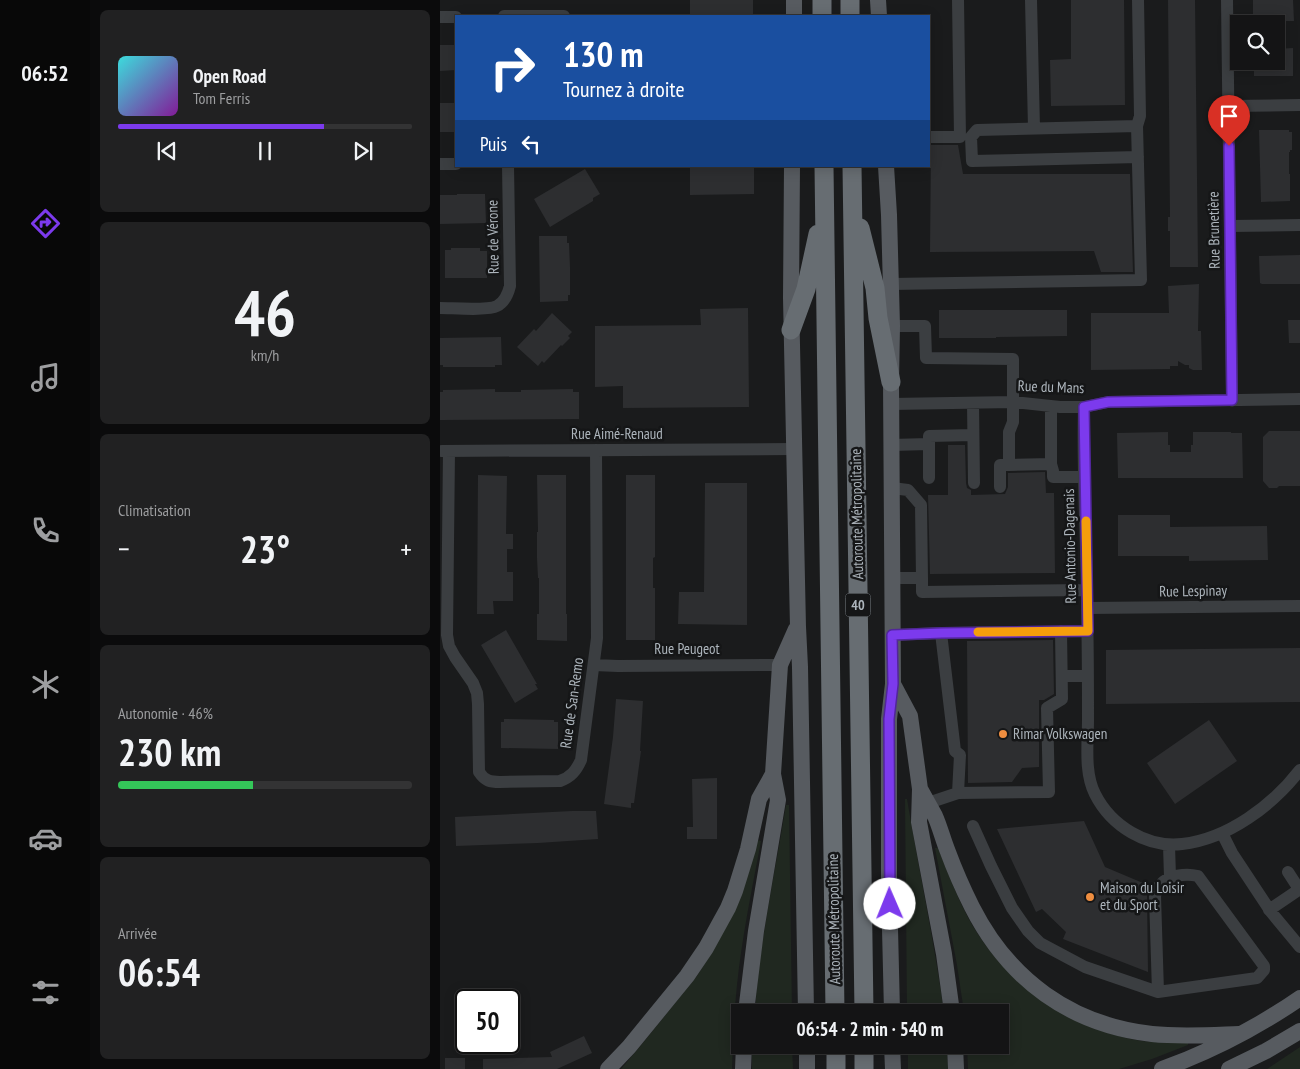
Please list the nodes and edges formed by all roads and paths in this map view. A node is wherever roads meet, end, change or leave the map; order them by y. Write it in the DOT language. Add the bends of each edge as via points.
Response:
graph roads {
  1 [pos="794,0"];
  2 [pos="822,0"];
  3 [pos="850,0"];
  4 [pos="878,0"];
  5 [pos="958,0"];
  6 [pos="1031,0"];
  7 [pos="1138,0"];
  8 [pos="1227,0"];
  9 [pos="794,15"];
  10 [pos="822,15"];
  11 [pos="850,15"];
  12 [pos="878,15"];
  13 [pos="455,16"];
  14 [pos="440,17"];
  15 [pos="1300,105"];
  16 [pos="1228,106"];
  17 [pos="1137,126"];
  18 [pos="1034,128"];
  19 [pos="930,137"];
  20 [pos="966,137"];
  21 [pos="1138,157"];
  22 [pos="440,164"];
  23 [pos="455,164"];
  24 [pos="508,167"];
  25 [pos="792,167"];
  26 [pos="824,167"];
  27 [pos="852,167"];
  28 [pos="886,167"];
  29 [pos="852,198"];
  30 [pos="825,200"];
  31 [pos="1300,225"];
  32 [pos="1230,226"];
  33 [pos="892,284"];
  34 [pos="440,308"];
  35 [pos="892,326"];
  36 [pos="791,330"];
  37 [pos="890,382"];
  38 [pos="1300,399"];
  39 [pos="1232,400"];
  40 [pos="1013,402"];
  41 [pos="973,403"];
  42 [pos="891,404"];
  43 [pos="1051,406"];
  44 [pos="1084,407"];
  45 [pos="973,435"];
  46 [pos="928,444"];
  47 [pos="891,445"];
  48 [pos="794,449"];
  49 [pos="596,450"];
  50 [pos="444,451"];
  51 [pos="1051,464"];
  52 [pos="1009,465"];
  53 [pos="1085,476"];
  54 [pos="929,478"];
  55 [pos="974,483"];
  56 [pos="892,488"];
  57 [pos="1000,488"];
  58 [pos="892,578"];
  59 [pos="922,578"];
  60 [pos="1087,590"];
  61 [pos="1300,606"];
  62 [pos="1087,608"];
  63 [pos="798,627"];
  64 [pos="1061,631"];
  65 [pos="1088,631"];
  66 [pos="942,633"];
  67 [pos="892,635"];
  68 [pos="594,664"];
  69 [pos="780,665"];
  70 [pos="1062,676"];
  71 [pos="1088,676"];
  72 [pos="893,684"];
  73 [pos="1300,770"];
  74 [pos="773,774"];
  75 [pos="958,793"];
  76 [pos="924,796"];
  77 [pos="973,826"];
  78 [pos="1222,833"];
  79 [pos="1169,844"];
  80 [pos="1288,872"];
  81 [pos="1170,877"];
  82 [pos="1300,889"];
  83 [pos="1270,910"];
  84 [pos="1300,947"];
  85 [pos="1158,992"];
  86 [pos="1300,998"];
  87 [pos="747,1004"];
  88 [pos="806,1004"];
  89 [pos="835,1004"];
  90 [pos="864,1004"];
  91 [pos="892,1004"];
  92 [pos="951,1004"];
  93 [pos="1300,1031"];
  94 [pos="1239,1034"];
  95 [pos="1266,1051"];
  96 [pos="744,1054"];
  97 [pos="807,1054"];
  98 [pos="836,1054"];
  99 [pos="864,1054"];
  100 [pos="892,1054"];
  101 [pos="955,1054"];
  102 [pos="608,1069"];
  103 [pos="743,1069"];
  104 [pos="808,1069"];
  105 [pos="836,1069"];
  106 [pos="864,1069"];
  107 [pos="893,1069"];
  108 [pos="956,1069"];
  109 [pos="1162,1069"];
  110 [pos="1229,1069"];
  111 [pos="1246,1069"];
  1 -- 9 [label="main road"];
  2 -- 10 [label="highway"];
  3 -- 11 [label="highway"];
  4 -- 12 [label="main road"];
  5 -- 20 [label="street"];
  6 -- 18 [label="street"];
  7 -- 17 [label="street" via="1140,116"];
  8 -- 16 [label="street, Rue Brunetière"];
  13 -- 14 [label="street"];
  15 -- 16 [label="street"];
  16 -- 32 [label="street, Rue Brunetière"];
  17 -- 18 [label="street"];
  17 -- 21 [label="street"];
  18 -- 20 [label="street" via="977,130"];
  19 -- 20 [label="street"];
  20 -- 21 [label="street" via="972,161"];
  21 -- 33 [label="street" via="1141,280"];
  22 -- 23 [label="street"];
  24 -- 34 [label="street, Rue de Vérone" via="508,294 496,306 488,308"];
  25 -- 36 [label="main road"];
  26 -- 30 [label="highway, Autoroute Métropolitaine / 40"];
  27 -- 29 [label="highway, Autoroute Métropolitaine / 40"];
  28 -- 33 [label="main road"];
  29 -- 37 [label="highway" via="875,288"];
  29 -- 90 [label="highway, Autoroute Métropolitaine / 40"];
  30 -- 36 [label="highway" via="806,289"];
  30 -- 89 [label="highway, Autoroute Métropolitaine / 40"];
  31 -- 32 [label="street"];
  32 -- 39 [label="street, Rue Brunetière"];
  33 -- 35 [label="main road"];
  35 -- 37 [label="main road"];
  35 -- 40 [label="street" via="926,326 926,358 1013,359"];
  36 -- 48 [label="main road"];
  37 -- 42 [label="main road"];
  38 -- 39 [label="street, Rue du Mans"];
  39 -- 44 [label="street, Rue du Mans" via="1108,402"];
  40 -- 41 [label="street, Rue du Mans"];
  40 -- 43 [label="street, Rue du Mans"];
  40 -- 52 [label="street" via="1013,422 1008,432"];
  41 -- 42 [label="street, Rue du Mans"];
  41 -- 45 [label="street"];
  42 -- 47 [label="main road"];
  43 -- 44 [label="street, Rue du Mans"];
  43 -- 51 [label="street"];
  44 -- 53 [label="street, Rue Antonio-Dagenais"];
  45 -- 46 [label="street" via="928,436"];
  45 -- 55 [label="street"];
  46 -- 47 [label="street"];
  46 -- 54 [label="street"];
  47 -- 56 [label="main road"];
  48 -- 49 [label="street, Rue Aimé-Renaud"];
  48 -- 63 [label="main road"];
  49 -- 50 [label="street, Rue Aimé-Renaud"];
  49 -- 68 [label="street, Rue de San-Remo" via="597,638"];
  50 -- 68 [label="street, Rue de San-Remo" via="449,646 477,693 479,772 483,778 491,782 560,781 577,770"];
  51 -- 52 [label="street"];
  51 -- 53 [label="street" via="1053,477"];
  52 -- 57 [label="street" via="1000,465"];
  53 -- 60 [label="street, Rue Antonio-Dagenais"];
  56 -- 58 [label="main road"];
  56 -- 59 [label="street" via="908,490 921,506"];
  58 -- 59 [label="street"];
  58 -- 67 [label="main road"];
  59 -- 60 [label="street" via="922,592"];
  60 -- 62 [label="street, Rue Antonio-Dagenais"];
  61 -- 62 [label="street, Rue Lespinay"];
  62 -- 65 [label="street, Rue Antonio-Dagenais"];
  63 -- 69 [label="main road"];
  63 -- 88 [label="main road"];
  64 -- 65 [label="street"];
  64 -- 66 [label="street"];
  64 -- 70 [label="street"];
  65 -- 71 [label="street, Rue Antonio-Dagenais"];
  66 -- 67 [label="street"];
  66 -- 75 [label="street" via="955,751 960,755"];
  67 -- 72 [label="main road"];
  68 -- 69 [label="street, Rue Peugeot"];
  69 -- 74 [label="main road"];
  70 -- 71 [label="street"];
  70 -- 75 [label="street" via="1062,699 1046,708 1049,792"];
  71 -- 79 [label="street, Rue Antonio-Dagenais" via="1088,766 1095,794 1103,806 1136,836"];
  72 -- 76 [label="main road" via="910,716"];
  72 -- 91 [label="main road" via="889,719"];
  73 -- 78 [label="street, Rue Antonio-Dagenais" via="1270,802"];
  74 -- 87 [label="main road" via="778,800"];
  74 -- 102 [label="main road" via="759,799 735,891 706,948 687,976"];
  75 -- 76 [label="street"];
  76 -- 92 [label="main road" via="919,822"];
  76 -- 94 [label="main road" via="983,928 1014,968 1044,993 1084,1016 1124,1030 1166,1035"];
  77 -- 85 [label="street" via="1012,908 1040,943 1085,966"];
  78 -- 79 [label="street, Rue Antonio-Dagenais" via="1196,842"];
  78 -- 83 [label="street"];
  79 -- 81 [label="street"];
  80 -- 82 [label="street"];
  81 -- 85 [label="street" via="1159,886 1155,896"];
  81 -- 85 [label="street" via="1198,876 1264,970 1257,978"];
  82 -- 83 [label="street"];
  83 -- 84 [label="street"];
  86 -- 94 [label="main road"];
  93 -- 95 [label="main road"];
  94 -- 109 [label="main road"];
  95 -- 110 [label="main road"];
  95 -- 111 [label="main road"];
  96 -- 103 [label="main road"];
  97 -- 104 [label="main road"];
  98 -- 105 [label="highway"];
  99 -- 106 [label="highway"];
  100 -- 107 [label="main road"];
  101 -- 108 [label="main road"];
}
